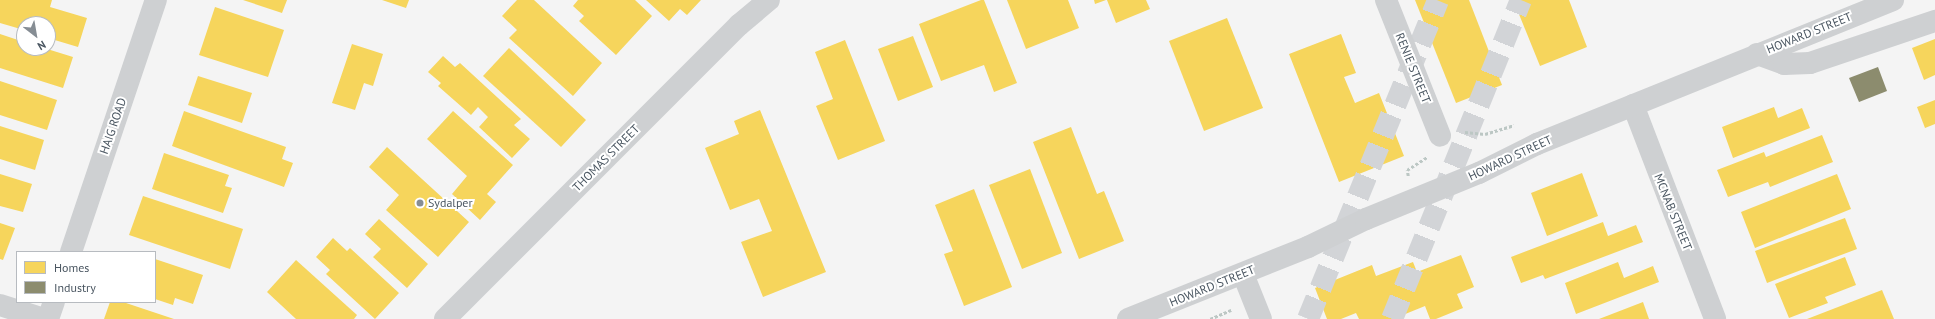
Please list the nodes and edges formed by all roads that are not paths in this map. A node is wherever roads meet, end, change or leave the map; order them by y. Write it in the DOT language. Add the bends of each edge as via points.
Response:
graph roads {
  1 [pos="156,0"];
  2 [pos="769,0"];
  3 [pos="1386,0"];
  4 [pos="1893,0"];
  5 [pos="1935,21"];
  6 [pos="1757,54"];
  7 [pos="1633,105"];
  8 [pos="1438,130"];
  9 [pos="71,251"];
  10 [pos="1243,274"];
  11 [pos="54,303"];
  12 [pos="0,304"];
  13 [pos="44,319"];
  14 [pos="48,319"];
  15 [pos="445,319"];
  16 [pos="1128,319"];
  17 [pos="1261,319"];
  18 [pos="1715,319"];
  1 -- 9 [label="street, HAIG ROAD"];
  2 -- 15 [label="street, THOMAS STREET" via="739,25"];
  3 -- 8 [label="street, RENIE STREET"];
  4 -- 6 [label="street, HOWARD STREET"];
  5 -- 6 [label="street" via="1810,63 1784,64"];
  6 -- 7 [label="street, HOWARD STREET"];
  7 -- 10 [label="street, HOWARD STREET" via="1537,144 1479,173 1366,219 1320,242"];
  7 -- 18 [label="street, MCNAB STREET"];
  10 -- 16 [label="street, HOWARD STREET"];
  10 -- 17 [label="street"];
  11 -- 14 [label="street"];
  12 -- 13 [label="street"];
}
